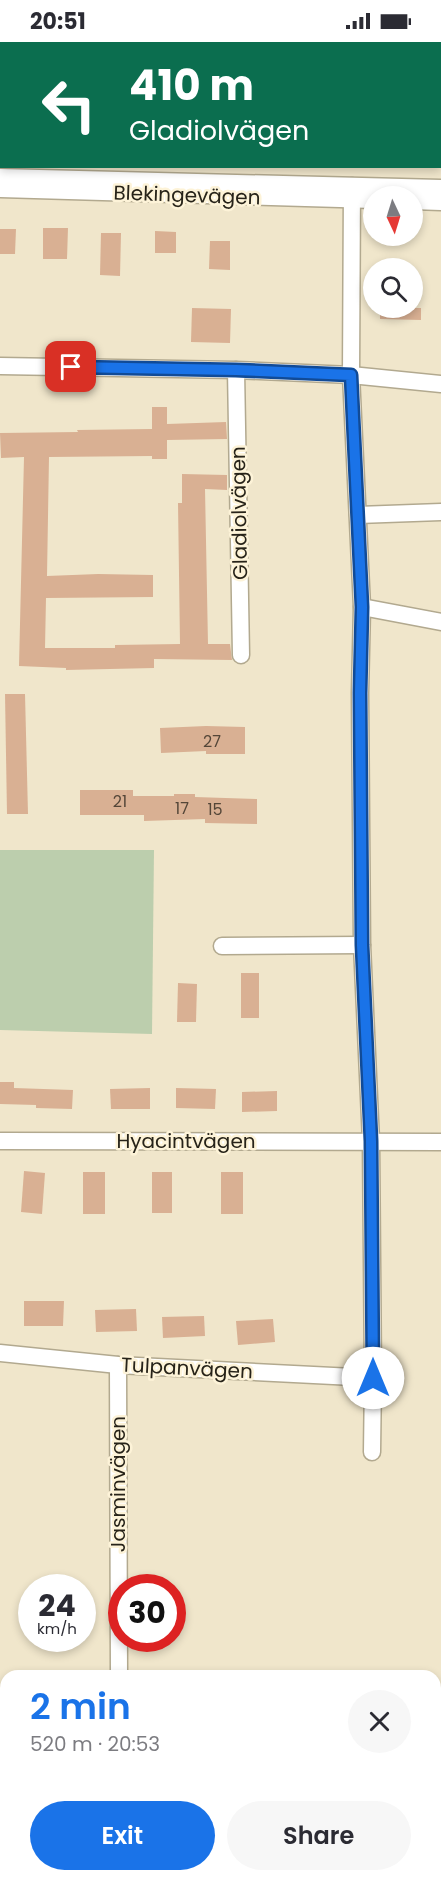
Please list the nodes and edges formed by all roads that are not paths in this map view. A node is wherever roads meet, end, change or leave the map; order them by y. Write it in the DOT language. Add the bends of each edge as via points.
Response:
graph roads {
  1 [pos="0,177"];
  2 [pos="91,179"];
  3 [pos="441,188"];
  4 [pos="0,189"];
  5 [pos="352,193"];
  6 [pos="363,196"];
  7 [pos="423,201"];
  8 [pos="441,202"];
  9 [pos="0,366"];
  10 [pos="236,370"];
  11 [pos="351,375"];
  12 [pos="441,384"];
  13 [pos="441,512"];
  14 [pos="358,515"];
  15 [pos="362,607"];
  16 [pos="441,622"];
  17 [pos="241,655"];
  18 [pos="222,945"];
  19 [pos="362,945"];
  20 [pos="0,1141"];
  21 [pos="371,1141"];
  22 [pos="441,1142"];
  23 [pos="0,1353"];
  24 [pos="118,1365"];
  25 [pos="373,1378"];
  26 [pos="372,1452"];
  27 [pos="119,1670"];
  1 -- 2 [label="street, Blekingevägen"];
  2 -- 4 [label="street, Blekingevägen"];
  2 -- 5 [label="street, Blekingevägen"];
  3 -- 5 [label="street, Blekingevägen"];
  5 -- 6 [label="street, Blekingevägen"];
  5 -- 11 [label="street"];
  7 -- 8 [label="street"];
  9 -- 10 [label="street"];
  10 -- 11 [label="street"];
  10 -- 17 [label="street, Gladiolvägen"];
  11 -- 12 [label="street"];
  11 -- 14 [label="street"];
  13 -- 14 [label="street"];
  14 -- 15 [label="street"];
  15 -- 16 [label="street"];
  15 -- 19 [label="street"];
  18 -- 19 [label="street"];
  19 -- 21 [label="street"];
  20 -- 21 [label="street, Hyacintvägen"];
  21 -- 22 [label="street, Hyacintvägen"];
  21 -- 25 [label="street"];
  23 -- 24 [label="street, Tulpanvägen"];
  24 -- 25 [label="street, Tulpanvägen"];
  24 -- 27 [label="street, Jasminvägen"];
  25 -- 26 [label="street"];
}
